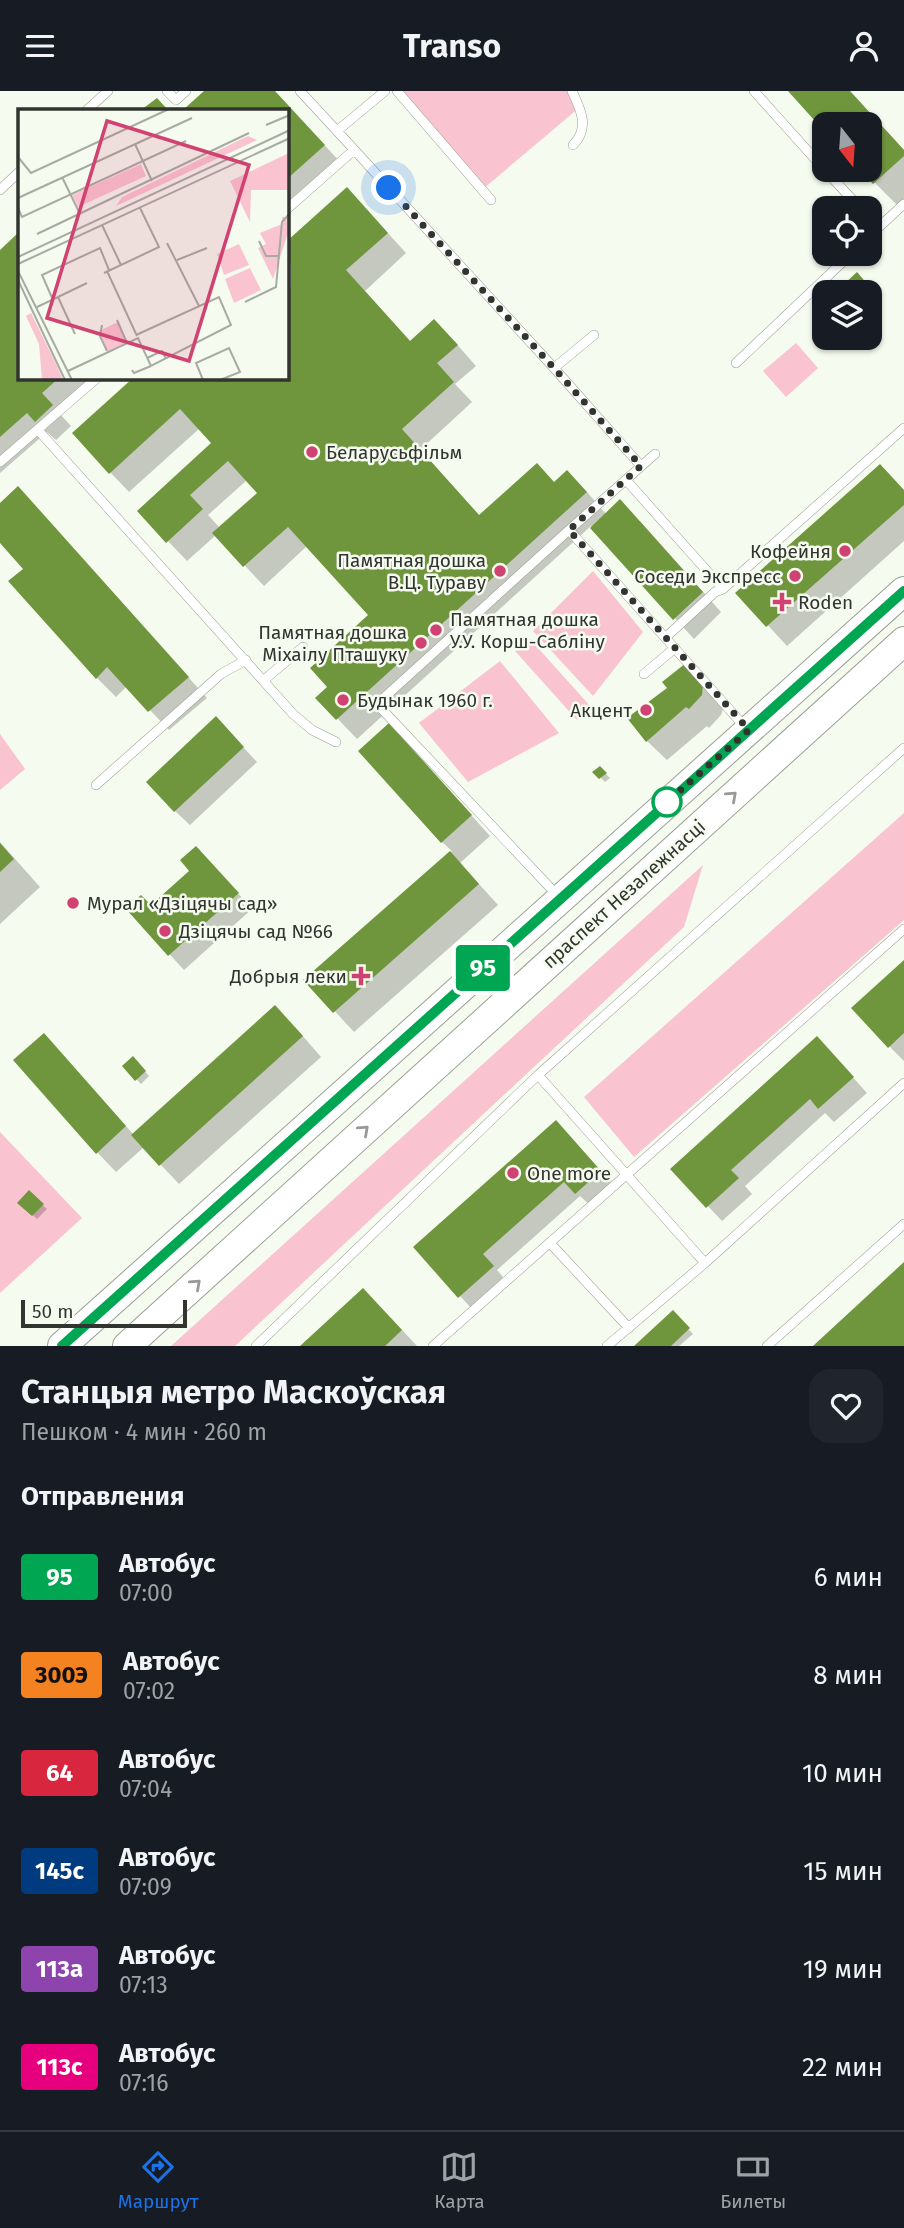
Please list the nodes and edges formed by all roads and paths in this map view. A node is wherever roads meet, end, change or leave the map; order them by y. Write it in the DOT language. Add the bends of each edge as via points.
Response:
graph roads {
  1 [pos="108,91"];
  2 [pos="167,91"];
  3 [pos="186,91"];
  4 [pos="300,91"];
  5 [pos="385,91"];
  6 [pos="397,91"];
  7 [pos="572,91"];
  8 [pos="754,91"];
  9 [pos="88,109"];
  10 [pos="337,131"];
  11 [pos="573,145"];
  12 [pos="354,150"];
  13 [pos="812,155"];
  14 [pos="18,173"];
  15 [pos="837,182"];
  16 [pos="0,190"];
  17 [pos="849,196"];
  18 [pos="491,200"];
  19 [pos="903,206"];
  20 [pos="289,207"];
  21 [pos="882,224"];
  22 [pos="837,266"];
  23 [pos="594,335"];
  24 [pos="736,363"];
  25 [pos="554,368"];
  26 [pos="95,380"];
  27 [pos="904,428"];
  28 [pos="38,431"];
  29 [pos="655,454"];
  30 [pos="0,463"];
  31 [pos="641,466"];
  32 [pos="626,480"];
  33 [pos="569,530"];
  34 [pos="723,589"];
  35 [pos="904,591"];
  36 [pos="666,637"];
  37 [pos="904,641"];
  38 [pos="303,647"];
  39 [pos="675,648"];
  40 [pos="246,660"];
  41 [pos="645,674"];
  42 [pos="264,680"];
  43 [pos="749,730"];
  44 [pos="336,741"];
  45 [pos="902,753"];
  46 [pos="96,785"];
  47 [pos="561,898"];
  48 [pos="904,929"];
  49 [pos="538,1075"];
  50 [pos="904,1083"];
  51 [pos="627,1175"];
  52 [pos="904,1224"];
  53 [pos="550,1243"];
  54 [pos="705,1263"];
  55 [pos="629,1328"];
  56 [pos="62,1346"];
  57 [pos="127,1346"];
  58 [pos="256,1346"];
  59 [pos="433,1346"];
  60 [pos="607,1346"];
  61 [pos="767,1346"];
  1 -- 9 [label="lane"];
  2 -- 3 [label="lane" via="176,100"];
  4 -- 10 [label="lane"];
  5 -- 10 [label="lane"];
  6 -- 18 [label="lane"];
  7 -- 11 [label="lane" via="584,116 580,137"];
  8 -- 13 [label="lane"];
  10 -- 12 [label="lane"];
  12 -- 20 [label="lane"];
  12 -- 25 [label="lane"];
  14 -- 16 [label="lane"];
  15 -- 17 [label="lane"];
  19 -- 21 [label="lane"];
  22 -- 24 [label="lane"];
  23 -- 25 [label="lane"];
  25 -- 31 [label="lane"];
  26 -- 28 [label="lane"];
  27 -- 34 [label="lane"];
  28 -- 30 [label="lane"];
  28 -- 40 [label="lane"];
  29 -- 31 [label="lane"];
  31 -- 32 [label="lane"];
  32 -- 33 [label="lane"];
  32 -- 34 [label="lane"];
  33 -- 36 [label="lane"];
  33 -- 47 [label="lane" via="377,704"];
  34 -- 36 [label="lane"];
  35 -- 43 [label="main road, праспект Незалежнасці"];
  36 -- 39 [label="lane"];
  57 -- 37 [label="main road, праспект Незалежнасці, one-way"];
  38 -- 42 [label="lane"];
  39 -- 41 [label="lane"];
  39 -- 43 [label="lane"];
  40 -- 42 [label="lane"];
  40 -- 46 [label="lane" via="221,674"];
  42 -- 44 [label="lane" via="293,714"];
  43 -- 47 [label="main road, праспект Незалежнасці"];
  45 -- 49 [label="lane"];
  47 -- 56 [label="main road, праспект Незалежнасці"];
  48 -- 51 [label="lane"];
  49 -- 51 [label="lane"];
  49 -- 58 [label="lane"];
  50 -- 54 [label="lane"];
  51 -- 53 [label="lane"];
  51 -- 54 [label="lane"];
  52 -- 61 [label="lane"];
  53 -- 55 [label="lane"];
  53 -- 59 [label="lane"];
  54 -- 55 [label="lane"];
  55 -- 60 [label="lane"];
}
